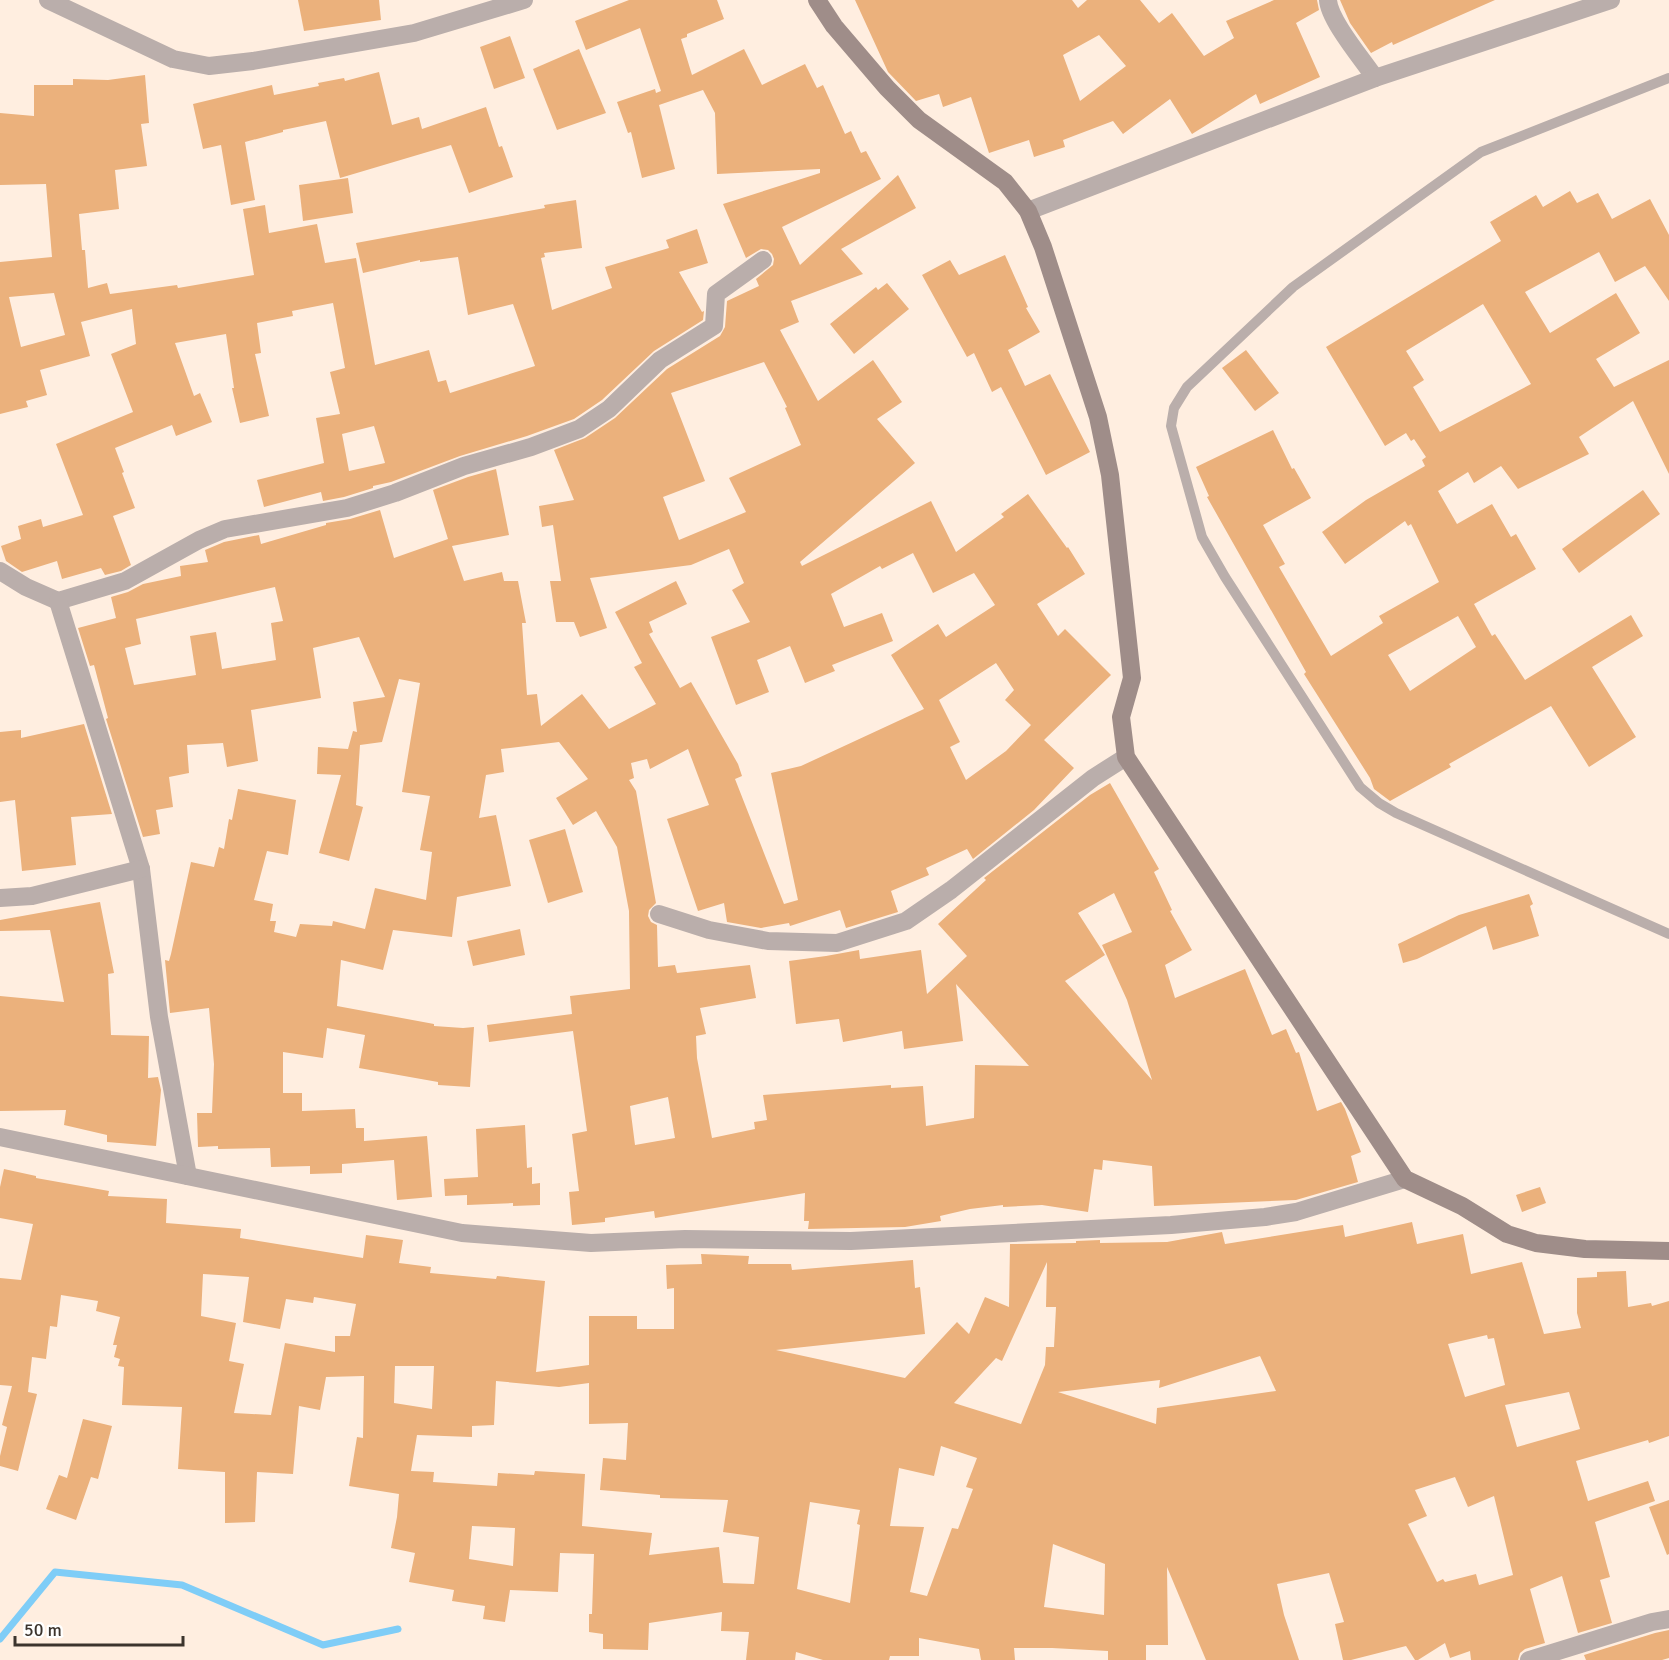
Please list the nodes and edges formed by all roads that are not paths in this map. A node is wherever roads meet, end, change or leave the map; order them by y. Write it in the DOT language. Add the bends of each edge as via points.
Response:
graph roads {
  1 [pos="524,0"];
  2 [pos="817,0"];
  3 [pos="1328,0"];
  4 [pos="1611,0"];
  5 [pos="54,1"];
  6 [pos="1375,78"];
  7 [pos="1669,78"];
  8 [pos="1028,211"];
  9 [pos="763,260"];
  10 [pos="0,571"];
  11 [pos="58,601"];
  12 [pos="1126,757"];
  13 [pos="141,869"];
  14 [pos="0,898"];
  15 [pos="659,914"];
  16 [pos="1669,934"];
  17 [pos="0,1137"];
  18 [pos="188,1176"];
  19 [pos="1405,1179"];
  20 [pos="1669,1251"];
  21 [pos="1669,1619"];
  22 [pos="1529,1660"];
  1 -- 5 [label="street" via="414,33 253,62 209,66 173,59"];
  2 -- 8 [label="main road" via="834,26 919,120 1005,182"];
  3 -- 6 [label="street" via="1340,28"];
  4 -- 6 [label="street"];
  6 -- 8 [label="street"];
  7 -- 16 [label="lane" via="1481,152 1293,287 1187,387 1174,408 1171,426 1202,537 1360,787 1395,813"];
  8 -- 12 [label="main road" via="1098,417 1110,475 1132,678 1121,717"];
  9 -- 11 [label="street" via="716,294 714,326 660,360 609,409 579,429 347,508 225,529 125,581"];
  10 -- 11 [label="street"];
  11 -- 13 [label="street"];
  12 -- 15 [label="street" via="906,921 837,943 768,941 708,930"];
  12 -- 19 [label="main road"];
  13 -- 14 [label="street" via="32,896"];
  13 -- 18 [label="street" via="159,1017"];
  17 -- 18 [label="street"];
  18 -- 19 [label="street" via="462,1233 591,1243 685,1239 851,1241 1183,1224 1296,1212"];
  19 -- 20 [label="main road" via="1462,1206 1507,1234 1536,1243 1585,1249"];
  21 -- 22 [label="street"];
}
